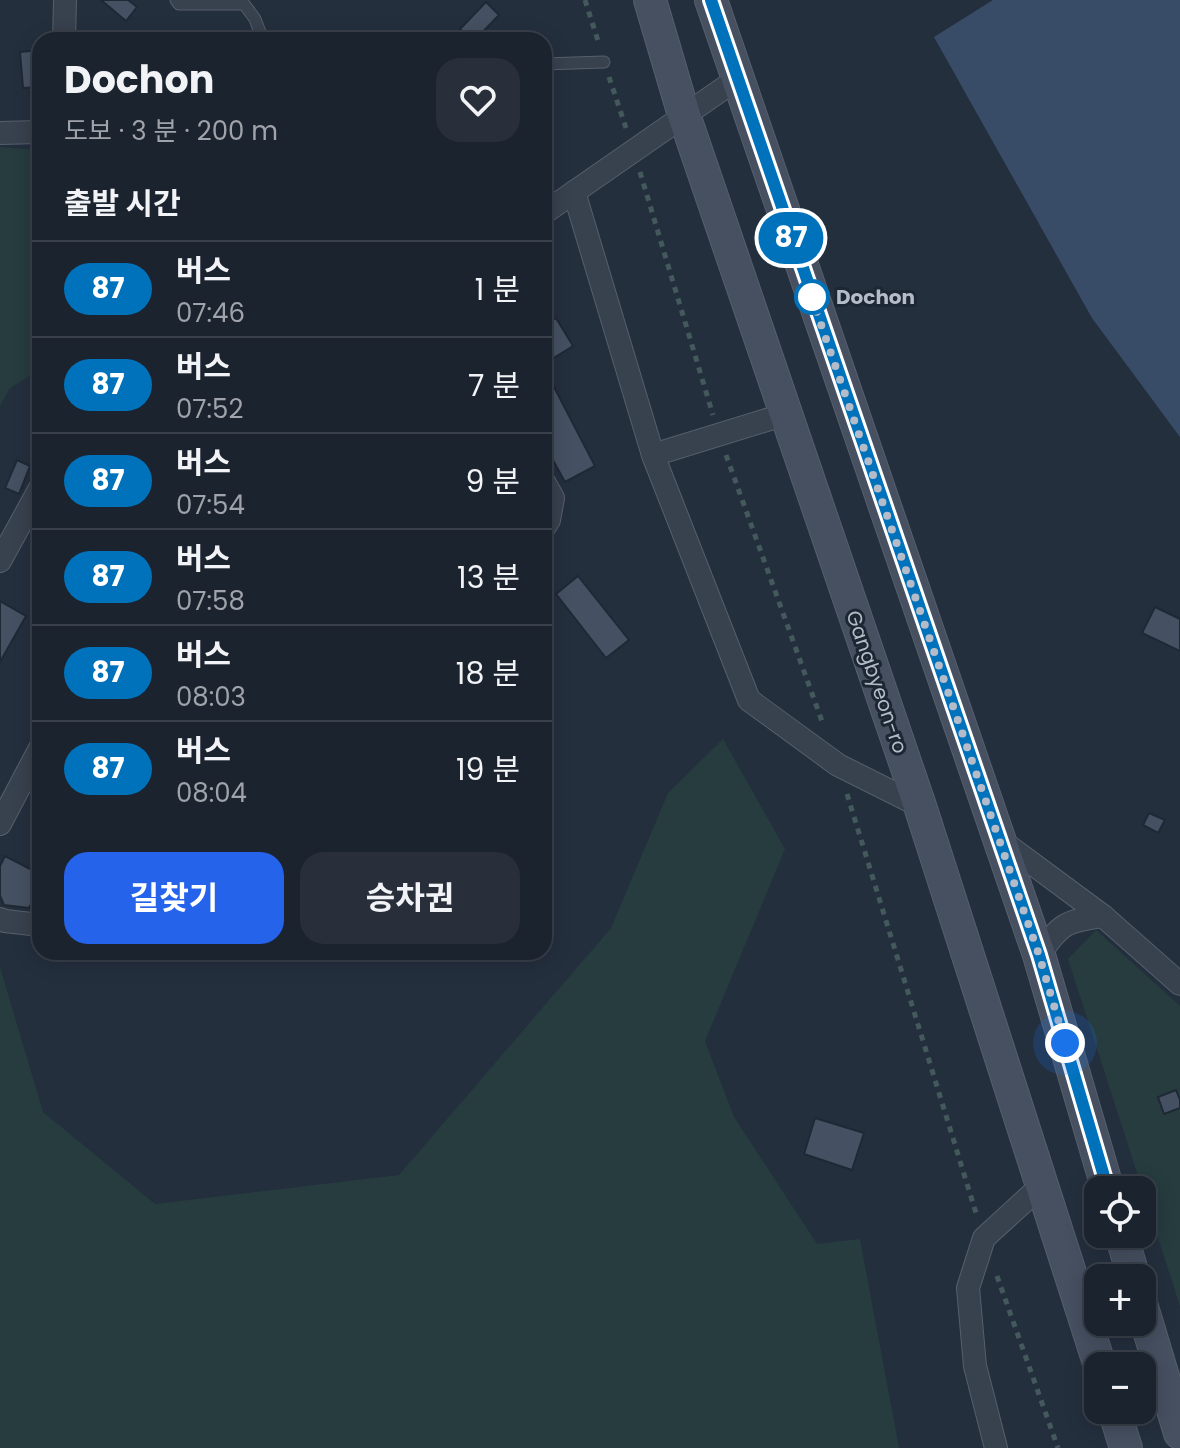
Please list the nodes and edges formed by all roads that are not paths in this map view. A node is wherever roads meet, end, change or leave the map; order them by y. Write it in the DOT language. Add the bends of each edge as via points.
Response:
graph roads {
  1 [pos="65,0"];
  2 [pos="176,0"];
  3 [pos="650,0"];
  4 [pos="711,0"];
  5 [pos="64,32"];
  6 [pos="260,32"];
  7 [pos="604,62"];
  8 [pos="552,64"];
  9 [pos="737,79"];
  10 [pos="684,115"];
  11 [pos="32,132"];
  12 [pos="0,133"];
  13 [pos="574,192"];
  14 [pos="552,207"];
  15 [pos="786,414"];
  16 [pos="653,455"];
  17 [pos="32,503"];
  18 [pos="0,561"];
  19 [pos="32,763"];
  20 [pos="920,806"];
  21 [pos="0,824"];
  22 [pos="998,839"];
  23 [pos="1103,916"];
  24 [pos="0,919"];
  25 [pos="32,924"];
  26 [pos="1039,955"];
  27 [pos="1180,984"];
  28 [pos="1104,1176"];
  29 [pos="1042,1185"];
  30 [pos="1151,1336"];
  31 [pos="1096,1352"];
  32 [pos="1159,1363"];
  33 [pos="1180,1411"];
  34 [pos="1117,1424"];
  35 [pos="1180,1433"];
  36 [pos="996,1448"];
  37 [pos="1123,1448"];
  1 -- 5 [label="street"];
  2 -- 6 [label="lane" via="244,4"];
  3 -- 10 [label="main road, Gangbyeon-ro"];
  4 -- 9 [label="main road"];
  7 -- 8 [label="lane"];
  9 -- 10 [label="street"];
  9 -- 22 [label="main road"];
  10 -- 13 [label="street"];
  10 -- 15 [label="main road, Gangbyeon-ro"];
  11 -- 12 [label="street"];
  13 -- 14 [label="street"];
  13 -- 16 [label="street"];
  15 -- 16 [label="street"];
  15 -- 20 [label="main road, Gangbyeon-ro"];
  16 -- 20 [label="street" via="749,700 838,765"];
  17 -- 18 [label="street"];
  19 -- 21 [label="street"];
  20 -- 29 [label="main road, Gangbyeon-ro"];
  22 -- 23 [label="street"];
  22 -- 26 [label="main road"];
  23 -- 26 [label="street" via="1075,920 1056,931"];
  23 -- 27 [label="street"];
  24 -- 25 [label="street"];
  26 -- 28 [label="main road"];
  29 -- 31 [label="main road, Gangbyeon-ro"];
  29 -- 36 [label="street" via="984,1238 968,1288 975,1366"];
  30 -- 32 [label="main road"];
  32 -- 33 [label="main road"];
  32 -- 35 [label="main road"];
  34 -- 37 [label="main road"];
}
